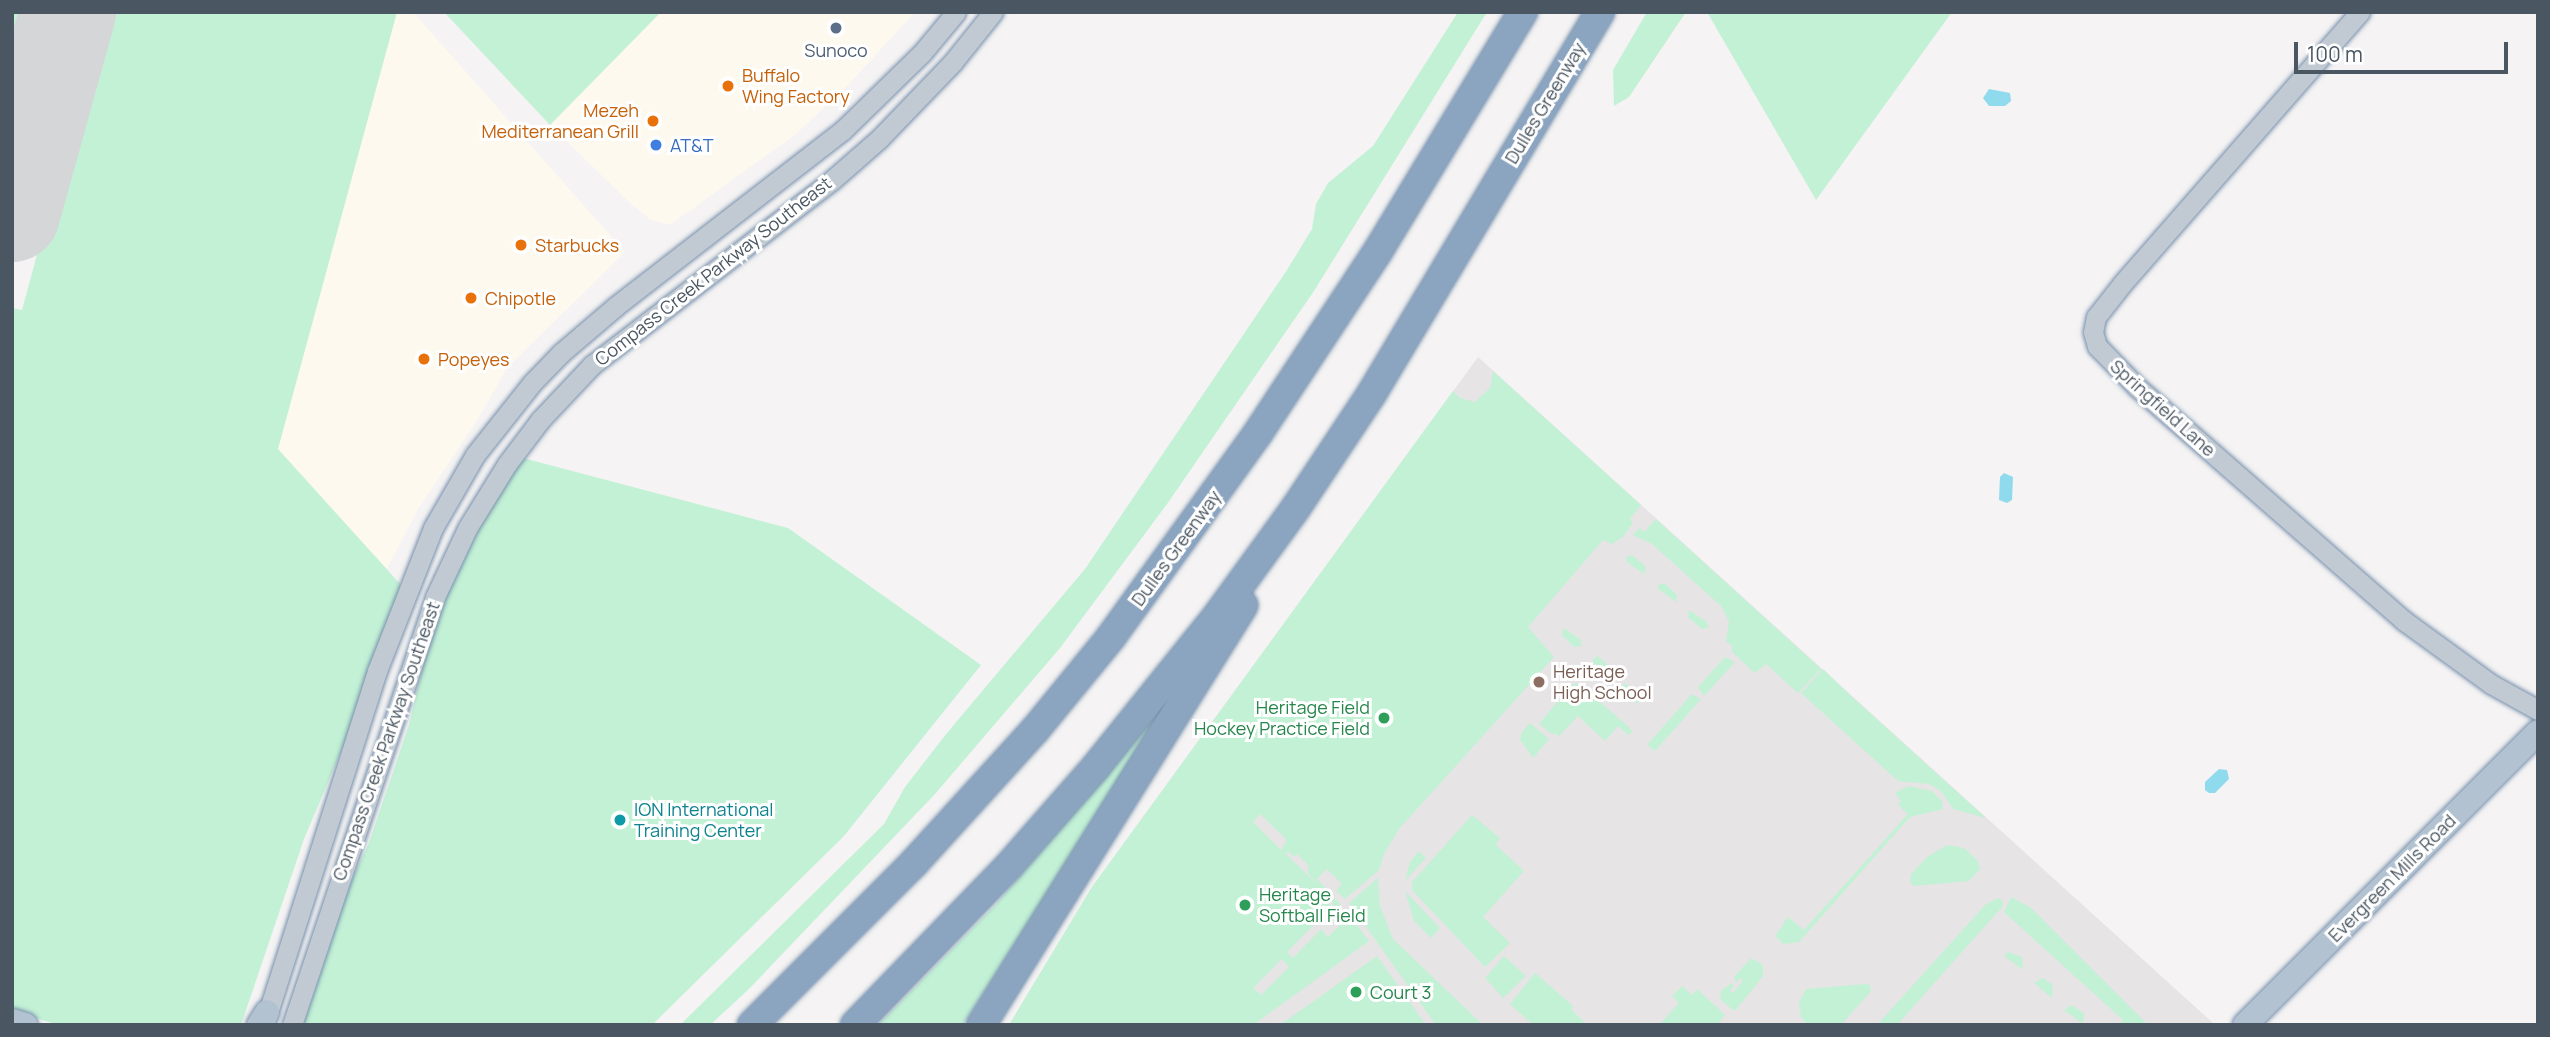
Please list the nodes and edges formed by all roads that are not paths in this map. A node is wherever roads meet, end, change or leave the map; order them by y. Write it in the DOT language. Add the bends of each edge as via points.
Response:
graph roads {
  1 [pos="956,12"];
  2 [pos="993,12"];
  3 [pos="1523,12"];
  4 [pos="1600,12"];
  5 [pos="2360,12"];
  6 [pos="1311,486"];
  7 [pos="2538,710"];
  8 [pos="2538,732"];
  9 [pos="263,1020"];
  10 [pos="12,1021"];
  11 [pos="25,1025"];
  12 [pos="292,1025"];
  13 [pos="752,1025"];
  14 [pos="855,1025"];
  15 [pos="982,1025"];
  16 [pos="2245,1025"];
  1 -- 9 [label="street, Compass Creek Parkway Southeast" via="922,53 842,131 561,353 475,456 433,528 377,671"];
  2 -- 12 [label="street, Compass Creek Parkway Southeast" via="953,62 869,148 592,365 541,418 507,464 468,527 435,597"];
  3 -- 13 [label="highway, Dulles Greenway" via="1378,251 1265,423 1111,637 913,864"];
  4 -- 6 [label="highway, Dulles Greenway" via="1372,393"];
  5 -- 7 [label="street, Springfield Lane" via="2122,284 2096,317 2092,332 2096,346 2137,387 2403,620 2491,684"];
  6 -- 14 [label="highway, Dulles Greenway" via="1218,615 1095,768 965,914"];
  6 -- 15 [label="highway" via="1216,654"];
  8 -- 16 [label="main road, Evergreen Mills Road"];
  10 -- 11 [label="main road"];
}
